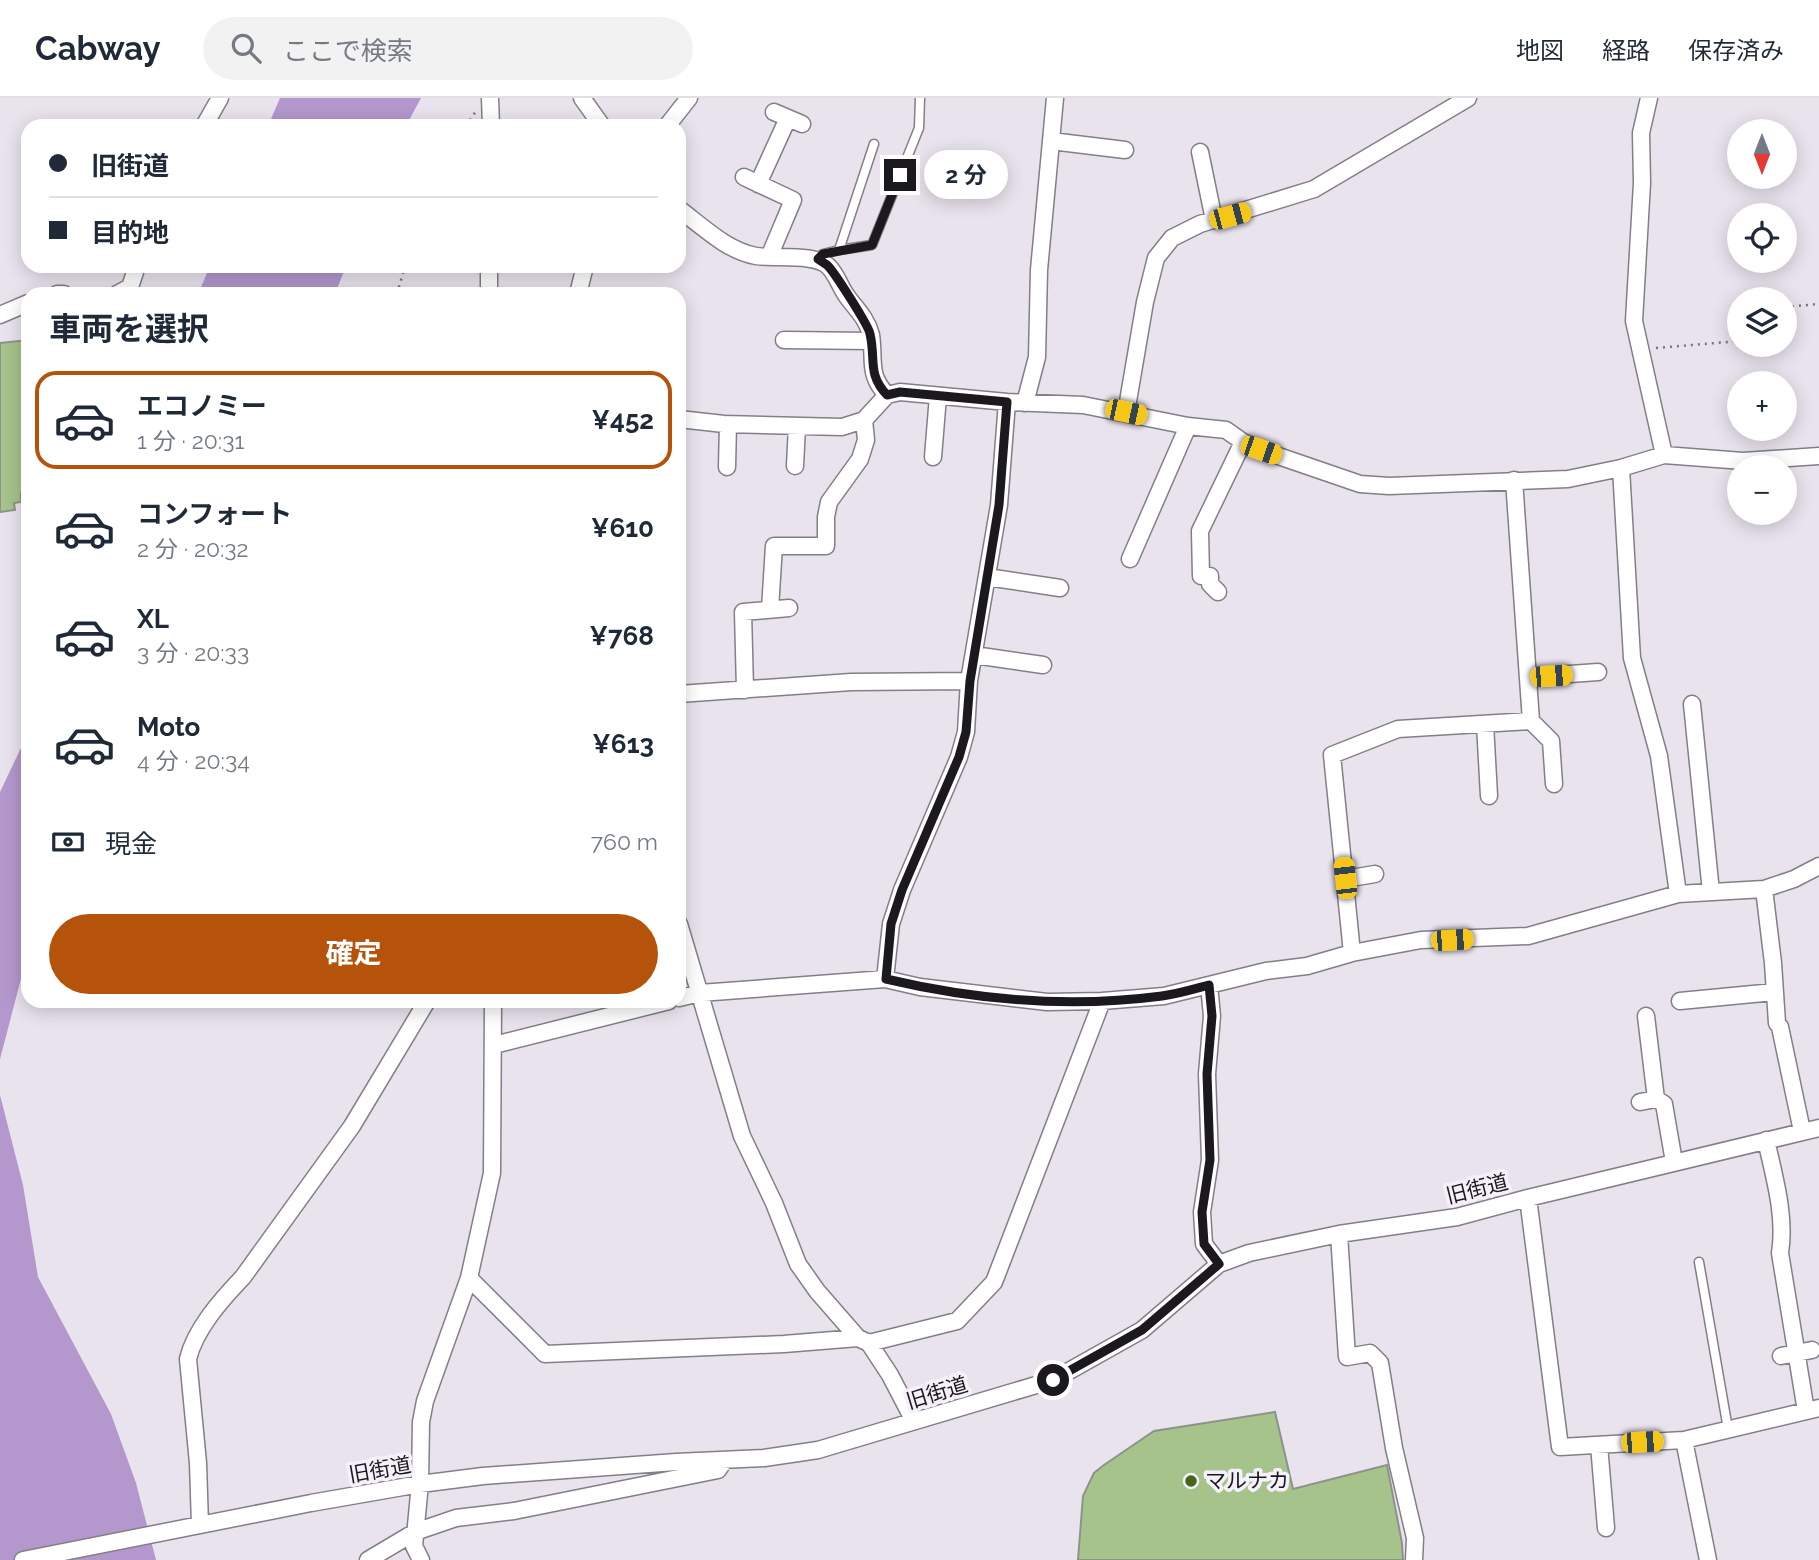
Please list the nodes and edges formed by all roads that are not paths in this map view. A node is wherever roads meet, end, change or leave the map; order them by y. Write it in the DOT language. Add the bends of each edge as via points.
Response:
graph roads {
  1 [pos="220,98"];
  2 [pos="490,98"];
  3 [pos="582,98"];
  4 [pos="689,98"];
  5 [pos="920,98"];
  6 [pos="1055,98"];
  7 [pos="1468,98"];
  8 [pos="1649,98"];
  9 [pos="788,118"];
  10 [pos="208,119"];
  11 [pos="491,119"];
  12 [pos="597,119"];
  13 [pos="672,119"];
  14 [pos="1051,141"];
  15 [pos="874,144"];
  16 [pos="1125,150"];
  17 [pos="1195,153"];
  18 [pos="686,214"];
  19 [pos="1210,221"];
  20 [pos="839,250"];
  21 [pos="769,257"];
  22 [pos="818,259"];
  23 [pos="21,306"];
  24 [pos="0,315"];
  25 [pos="784,340"];
  26 [pos="871,341"];
  27 [pos="887,395"];
  28 [pos="938,396"];
  29 [pos="1007,402"];
  30 [pos="1026,403"];
  31 [pos="1126,412"];
  32 [pos="686,420"];
  33 [pos="864,420"];
  34 [pos="728,424"];
  35 [pos="797,426"];
  36 [pos="1188,426"];
  37 [pos="1243,442"];
  38 [pos="1664,455"];
  39 [pos="1819,456"];
  40 [pos="933,457"];
  41 [pos="794,466"];
  42 [pos="727,467"];
  43 [pos="1621,468"];
  44 [pos="1514,481"];
  45 [pos="1130,559"];
  46 [pos="987,577"];
  47 [pos="1060,588"];
  48 [pos="1218,593"];
  49 [pos="789,608"];
  50 [pos="770,609"];
  51 [pos="974,655"];
  52 [pos="1043,665"];
  53 [pos="1598,672"];
  54 [pos="1528,677"];
  55 [pos="970,681"];
  56 [pos="745,690"];
  57 [pos="686,694"];
  58 [pos="1692,704"];
  59 [pos="1531,721"];
  60 [pos="1485,724"];
  61 [pos="1554,784"];
  62 [pos="1489,796"];
  63 [pos="1819,866"];
  64 [pos="1374,874"];
  65 [pos="1345,878"];
  66 [pos="1765,889"];
  67 [pos="1711,892"];
  68 [pos="1678,894"];
  69 [pos="686,947"];
  70 [pos="1352,953"];
  71 [pos="886,979"];
  72 [pos="1209,985"];
  73 [pos="1774,992"];
  74 [pos="700,993"];
  75 [pos="686,996"];
  76 [pos="1102,1001"];
  77 [pos="1680,1001"];
  78 [pos="423,1008"];
  79 [pos="494,1008"];
  80 [pos="641,1008"];
  81 [pos="1631,1034"];
  82 [pos="494,1045"];
  83 [pos="1819,1128"];
  84 [pos="1802,1131"];
  85 [pos="1766,1140"];
  86 [pos="1674,1162"];
  87 [pos="1528,1198"];
  88 [pos="1339,1234"];
  89 [pos="1699,1262"];
  90 [pos="1219,1264"];
  91 [pos="469,1278"];
  92 [pos="863,1341"];
  93 [pos="1812,1409"];
  94 [pos="914,1421"];
  95 [pos="1728,1429"];
  96 [pos="1684,1440"];
  97 [pos="1599,1445"];
  98 [pos="724,1461"];
  99 [pos="421,1484"];
  100 [pos="194,1526"];
  101 [pos="1606,1528"];
  102 [pos="415,1550"];
  103 [pos="23,1560"];
  104 [pos="368,1560"];
  105 [pos="1414,1560"];
  106 [pos="1708,1560"];
  1 -- 10 [label="street"];
  2 -- 11 [label="street"];
  3 -- 12 [label="street"];
  4 -- 13 [label="street"];
  5 -- 20 [label="lane" via="919,128 872,245"];
  6 -- 14 [label="street"];
  7 -- 19 [label="street" via="1314,189"];
  8 -- 38 [label="street" via="1641,133 1634,321"];
  9 -- 21 [label="street" via="751,181 793,200"];
  14 -- 16 [label="street"];
  14 -- 30 [label="street" via="1039,270 1037,356"];
  15 -- 20 [label="lane"];
  17 -- 19 [label="street"];
  18 -- 21 [label="street" via="726,244"];
  19 -- 31 [label="street" via="1172,238 1156,258"];
  20 -- 22 [label="lane"];
  21 -- 22 [label="street"];
  22 -- 26 [label="street" via="829,266 866,321"];
  23 -- 24 [label="street"];
  25 -- 26 [label="street"];
  26 -- 27 [label="street" via="872,372"];
  27 -- 28 [label="street"];
  27 -- 33 [label="street"];
  28 -- 29 [label="street"];
  28 -- 40 [label="street"];
  29 -- 30 [label="street"];
  29 -- 46 [label="street" via="999,505"];
  30 -- 31 [label="street"];
  31 -- 36 [label="street"];
  32 -- 34 [label="street"];
  33 -- 35 [label="street" via="842,427"];
  33 -- 50 [label="street" via="866,440 860,459 829,502 826,546 774,546"];
  34 -- 35 [label="street"];
  34 -- 42 [label="street"];
  35 -- 41 [label="street"];
  36 -- 37 [label="street" via="1226,430"];
  36 -- 45 [label="street"];
  37 -- 44 [label="street" via="1360,484"];
  37 -- 48 [label="street" via="1200,531 1201,576 1210,576"];
  38 -- 39 [label="street" via="1743,461"];
  38 -- 43 [label="street"];
  43 -- 44 [label="street" via="1568,479"];
  43 -- 68 [label="street" via="1632,658 1659,756"];
  44 -- 54 [label="street"];
  46 -- 47 [label="street"];
  46 -- 51 [label="street"];
  49 -- 50 [label="street"];
  50 -- 56 [label="street" via="743,612"];
  51 -- 52 [label="street"];
  51 -- 55 [label="street"];
  53 -- 54 [label="street"];
  54 -- 59 [label="street"];
  55 -- 56 [label="street" via="851,682"];
  55 -- 71 [label="street" via="959,757 891,924"];
  56 -- 57 [label="street"];
  58 -- 67 [label="street"];
  59 -- 60 [label="street"];
  59 -- 61 [label="street" via="1551,741"];
  60 -- 62 [label="street"];
  60 -- 65 [label="street" via="1398,729 1332,755"];
  63 -- 66 [label="street"];
  64 -- 65 [label="street"];
  65 -- 70 [label="street"];
  66 -- 67 [label="street"];
  66 -- 73 [label="street"];
  67 -- 68 [label="street"];
  68 -- 70 [label="street" via="1528,936 1421,940"];
  69 -- 74 [label="street"];
  70 -- 72 [label="street"];
  71 -- 74 [label="street"];
  71 -- 76 [label="street" via="1047,1002"];
  72 -- 76 [label="street" via="1164,996"];
  72 -- 90 [label="street" via="1210,1160 1202,1212 1204,1244"];
  73 -- 77 [label="street"];
  73 -- 84 [label="street"];
  74 -- 75 [label="street"];
  74 -- 92 [label="street" via="742,1136 798,1264"];
  76 -- 92 [label="street" via="994,1282 957,1321"];
  78 -- 100 [label="street" via="352,1126 202,1329 190,1352 198,1463"];
  79 -- 82 [label="street"];
  80 -- 82 [label="street"];
  81 -- 86 [label="street" via="1647,1023 1648,1100 1664,1104"];
  82 -- 91 [label="street" via="492,1172"];
  83 -- 84 [label="street, 旧街道"];
  84 -- 85 [label="street, 旧街道"];
  85 -- 86 [label="street, 旧街道"];
  85 -- 93 [label="street" via="1777,1191 1774,1231 1795,1303 1796,1353"];
  86 -- 87 [label="street, 旧街道"];
  87 -- 88 [label="street, 旧街道" via="1457,1217"];
  87 -- 97 [label="street" via="1560,1447"];
  88 -- 90 [label="street, 旧街道"];
  88 -- 105 [label="street" via="1347,1357 1370,1353 1380,1363 1415,1538"];
  89 -- 95 [label="lane"];
  90 -- 94 [label="street, 旧街道" via="1142,1330 1053,1380"];
  91 -- 92 [label="street" via="545,1354"];
  91 -- 99 [label="street" via="425,1401"];
  92 -- 94 [label="street" via="890,1375"];
  93 -- 95 [label="street"];
  94 -- 98 [label="street, 旧街道" via="818,1450"];
  95 -- 96 [label="street"];
  96 -- 97 [label="street"];
  96 -- 106 [label="street"];
  97 -- 101 [label="street"];
  98 -- 99 [label="street, 旧街道"];
  98 -- 102 [label="street" via="718,1470 527,1509 456,1518"];
  99 -- 100 [label="street, 旧街道"];
  99 -- 102 [label="street"];
  100 -- 103 [label="street, 旧街道"];
  102 -- 104 [label="street"];
}
